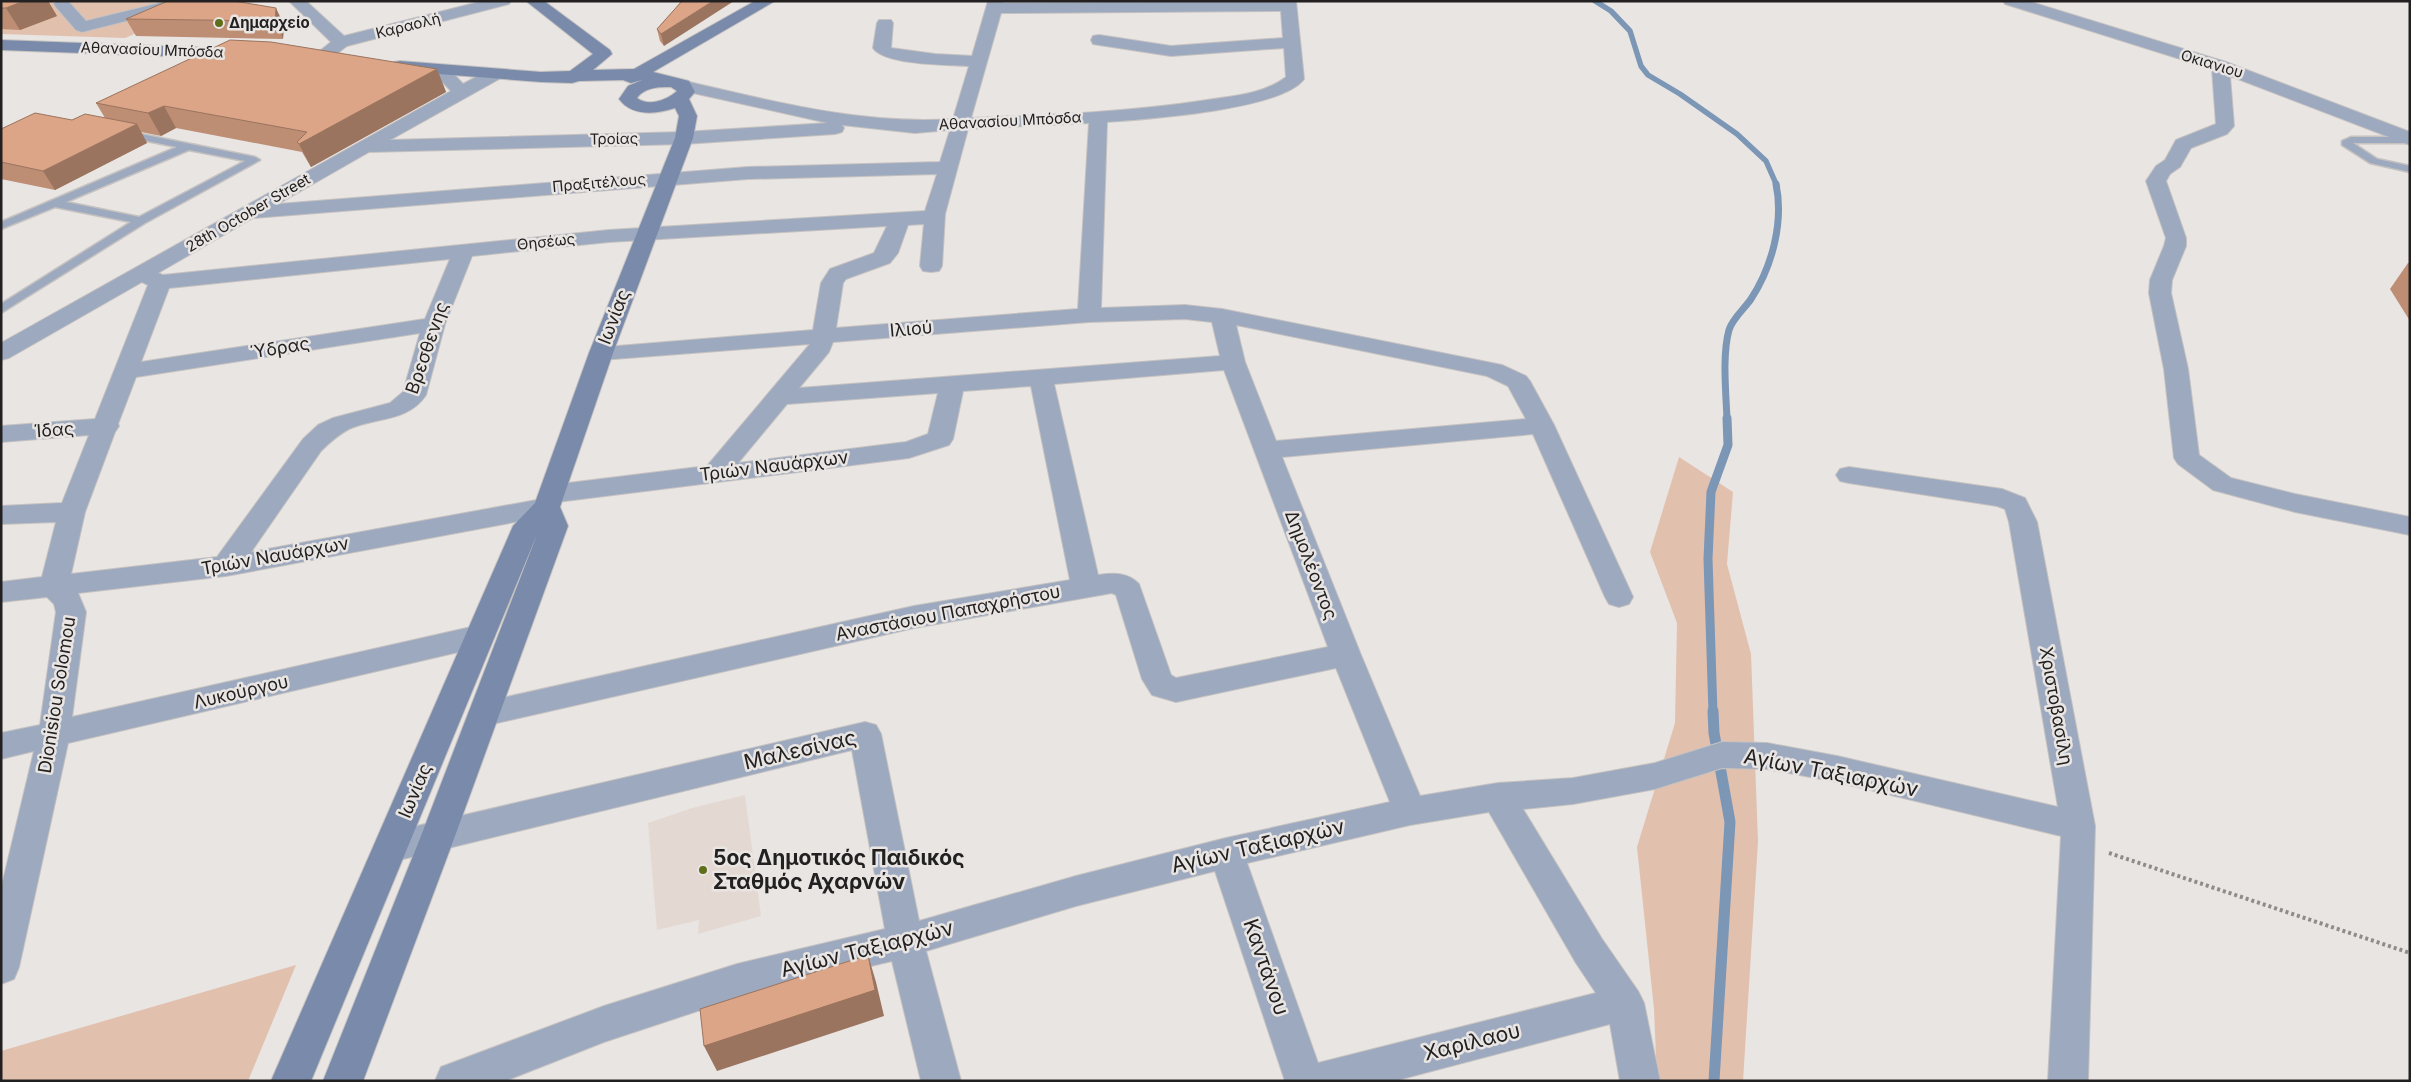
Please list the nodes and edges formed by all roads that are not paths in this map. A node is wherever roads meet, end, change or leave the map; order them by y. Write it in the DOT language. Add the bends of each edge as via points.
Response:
graph roads {
  1 [pos="188,1"];
  2 [pos="297,1"];
  3 [pos="503,1"];
  4 [pos="534,1"];
  5 [pos="767,1"];
  6 [pos="2011,1"];
  7 [pos="1289,3"];
  8 [pos="62,4"];
  9 [pos="995,5"];
  10 [pos="885,23"];
  11 [pos="1099,40"];
  12 [pos="341,42"];
  13 [pos="1292,43"];
  14 [pos="1,45"];
  15 [pos="681,52"];
  16 [pos="261,55"];
  17 [pos="311,58"];
  18 [pos="347,61"];
  19 [pos="979,61"];
  20 [pos="384,65"];
  21 [pos="2220,66"];
  22 [pos="440,70"];
  23 [pos="495,74"];
  24 [pos="638,74"];
  25 [pos="572,78"];
  26 [pos="672,86"];
  27 [pos="462,93"];
  28 [pos="630,96"];
  29 [pos="1098,116"];
  30 [pos="863,123"];
  31 [pos="961,124"];
  32 [pos="115,132"];
  33 [pos="685,133"];
  34 [pos="2410,139"];
  35 [pos="189,146"];
  36 [pos="364,146"];
  37 [pos="948,168"];
  38 [pos="2410,169"];
  39 [pos="670,178"];
  40 [pos="57,204"];
  41 [pos="251,212"];
  42 [pos="934,216"];
  43 [pos="900,218"];
  44 [pos="141,221"];
  45 [pos="1,226"];
  46 [pos="646,233"];
  47 [pos="464,251"];
  48 [pos="931,266"];
  49 [pos="152,278"];
  50 [pos="1,309"];
  51 [pos="1089,315"];
  52 [pos="1222,316"];
  53 [pos="434,324"];
  54 [pos="822,337"];
  55 [pos="1,353"];
  56 [pos="601,353"];
  57 [pos="1233,362"];
  58 [pos="126,371"];
  59 [pos="1041,378"];
  60 [pos="952,385"];
  61 [pos="781,397"];
  62 [pos="1542,425"];
  63 [pos="107,426"];
  64 [pos="1,434"];
  65 [pos="1267,450"];
  66 [pos="715,474"];
  67 [pos="1849,476"];
  68 [pos="549,500"];
  69 [pos="72,512"];
  70 [pos="1,515"];
  71 [pos="2410,526"];
  72 [pos="226,566"];
  73 [pos="54,587"];
  74 [pos="1086,587"];
  75 [pos="1,592"];
  76 [pos="1619,597"];
  77 [pos="480,636"];
  78 [pos="1346,655"];
  79 [pos="484,714"];
  80 [pos="54,735"];
  81 [pos="1,746"];
  82 [pos="1498,797"];
  83 [pos="1410,811"];
  84 [pos="2078,834"];
  85 [pos="438,836"];
  86 [pos="391,847"];
  87 [pos="1226,853"];
  88 [pos="905,941"];
  89 [pos="1,967"];
  90 [pos="1625,1004"];
  91 [pos="291,1081"];
  92 [pos="343,1081"];
  93 [pos="455,1081"];
  94 [pos="941,1081"];
  95 [pos="1305,1081"];
  96 [pos="1320,1081"];
  97 [pos="1640,1081"];
  98 [pos="2068,1081"];
  1 -- 8 [label="street" via="82,27"];
  2 -- 12 [label="street"];
  3 -- 12 [label="street, Καραολή"];
  4 -- 25 [label="main road" via="603,51 604,54"];
  5 -- 15 [label="main road"];
  6 -- 21 [label="street, Οκιανιου"];
  7 -- 9 [label="street"];
  7 -- 13 [label="street"];
  9 -- 19 [label="street"];
  10 -- 19 [label="street" via="881,48 886,52"];
  11 -- 13 [label="street" via="1171,51"];
  12 -- 17 [label="street"];
  13 -- 29 [label="street, Αθανασίου Μπόσδα" via="1295,79 1280,90 1191,108"];
  14 -- 16 [label="main road, Αθανασίου Μπόσδα"];
  15 -- 24 [label="main road"];
  15 -- 26 [label="main road" via="658,72"];
  17 -- 18 [label="main road"];
  19 -- 31 [label="street"];
  20 -- 22 [label="main road, Αθανασίου Μπόσδα"];
  21 -- 34 [label="street, Οκιανιου"];
  21 -- 71 [label="street" via="2225,126 2182,144 2173,163 2156,181 2176,238 2161,280 2160,293 2176,369 2187,458 2222,484 2294,503"];
  22 -- 23 [label="main road, Αθανασίου Μπόσδα"];
  22 -- 27 [label="street"];
  23 -- 25 [label="main road, Αθανασίου Μπόσδα"];
  23 -- 27 [label="street, 28th October Street"];
  24 -- 25 [label="main road, Αθανασίου Μπόσδα"];
  24 -- 26 [label="main road, Αθανασίου Μπόσδα"];
  24 -- 28 [label="main road"];
  25 -- 28 [label="main road, Αθανασίου Μπόσδα"];
  26 -- 28 [label="main road" via="642,86"];
  26 -- 30 [label="street, Αθανασίου Μπόσδα"];
  26 -- 33 [label="main road, Ιωνίας" via="688,116"];
  27 -- 36 [label="street, 28th October Street"];
  28 -- 33 [label="main road" via="663,113"];
  29 -- 31 [label="street, Αθανασίου Μπόσδα"];
  29 -- 51 [label="street"];
  30 -- 31 [label="street, Αθανασίου Μπόσδα" via="914,127"];
  30 -- 33 [label="street, Τροίας" via="833,128"];
  31 -- 37 [label="street"];
  32 -- 35 [label="lane"];
  33 -- 36 [label="street, Τροίας"];
  33 -- 39 [label="main road, Ιωνίας"];
  34 -- 38 [label="lane" via="2351,140 2346,143 2374,161"];
  35 -- 40 [label="lane"];
  35 -- 44 [label="lane" via="254,160"];
  36 -- 41 [label="street, 28th October Street"];
  37 -- 39 [label="street, Πραξιτέλους"];
  37 -- 42 [label="street"];
  39 -- 41 [label="street, Πραξιτέλους"];
  39 -- 46 [label="main road, Ιωνίας"];
  40 -- 44 [label="lane"];
  40 -- 45 [label="lane"];
  41 -- 49 [label="street, 28th October Street"];
  42 -- 43 [label="street, Θησέως"];
  42 -- 48 [label="street"];
  43 -- 46 [label="street, Θησέως"];
  43 -- 54 [label="street" via="887,253 882,258 838,274 832,283"];
  44 -- 50 [label="lane"];
  46 -- 47 [label="street, Θησέως"];
  46 -- 56 [label="main road, Ιωνίας"];
  47 -- 49 [label="street, Θησέως"];
  47 -- 53 [label="street, Βρεσθενης"];
  49 -- 55 [label="street, 28th October Street"];
  49 -- 58 [label="street"];
  51 -- 52 [label="street, Ιλιού" via="1185,312"];
  51 -- 54 [label="street, Ιλιού"];
  52 -- 57 [label="street, Δημολέοντος"];
  52 -- 62 [label="street, Ιλιού" via="1506,374 1518,381"];
  53 -- 58 [label="street, Ύδρας"];
  53 -- 72 [label="street, Βρεσθενης" via="414,395 399,408 342,423 327,431 312,445"];
  54 -- 56 [label="street, Ιλιού"];
  54 -- 61 [label="street" via="821,347"];
  56 -- 68 [label="main road, Ιωνίας"];
  57 -- 59 [label="street"];
  57 -- 65 [label="street, Δημολέοντος"];
  58 -- 63 [label="street"];
  59 -- 60 [label="street"];
  59 -- 74 [label="street"];
  60 -- 61 [label="street"];
  60 -- 66 [label="street, Τριών Ναυάρχων" via="940,439 929,444 909,450"];
  61 -- 66 [label="street"];
  62 -- 65 [label="street"];
  62 -- 76 [label="street, Ιλιού"];
  63 -- 64 [label="street, Ίδας"];
  63 -- 69 [label="street"];
  65 -- 78 [label="street, Δημολέοντος"];
  66 -- 68 [label="street, Τριών Ναυάρχων"];
  67 -- 84 [label="street, Χριστοβασίλη" via="2002,498 2016,504 2023,522"];
  68 -- 72 [label="street, Τριών Ναυάρχων"];
  68 -- 77 [label="main road, Ιωνίας" via="527,526"];
  68 -- 79 [label="main road, Ιωνίας" via="554,526"];
  69 -- 70 [label="street"];
  69 -- 73 [label="street"];
  72 -- 73 [label="street, Τριών Ναυάρχων"];
  73 -- 75 [label="street, Τριών Ναυάρχων"];
  73 -- 80 [label="street, Dionisiou Solomou" via="67,599 71,612"];
  74 -- 78 [label="street, Αναστάσιου Παπαχρήστου" via="1112,583 1122,584 1129,591 1157,680 1163,687 1176,690"];
  74 -- 79 [label="street, Αναστάσιου Παπαχρήστου" via="914,617"];
  77 -- 80 [label="street, Λυκούργου"];
  77 -- 86 [label="main road, Ιωνίας"];
  78 -- 83 [label="street, Δημολέοντος"];
  79 -- 85 [label="main road, Ιωνίας"];
  80 -- 81 [label="street, Λυκούργου"];
  80 -- 89 [label="street, Dionisiou Solomou"];
  82 -- 83 [label="street, Αγίων Ταξιαρχών"];
  82 -- 84 [label="street, Αγίων Ταξιαρχών" via="1573,791 1655,776 1695,762 1736,754 1767,756 1836,769"];
  82 -- 90 [label="street" via="1589,951"];
  83 -- 87 [label="street, Αγίων Ταξιαρχών"];
  84 -- 98 [label="street, Χριστοβασίλη"];
  85 -- 86 [label="street, Μαλεσίνας"];
  85 -- 88 [label="street, Μαλεσίνας" via="865,734"];
  85 -- 92 [label="main road, Ιωνίας"];
  86 -- 91 [label="main road, Ιωνίας"];
  87 -- 88 [label="street, Αγίων Ταξιαρχών" via="1076,891"];
  87 -- 95 [label="street, Καντάνου"];
  88 -- 93 [label="street, Αγίων Ταξιαρχών" via="680,998"];
  88 -- 94 [label="street, Μαλεσίνας"];
  90 -- 96 [label="street, Χαριλαου"];
  90 -- 97 [label="street"];
}
